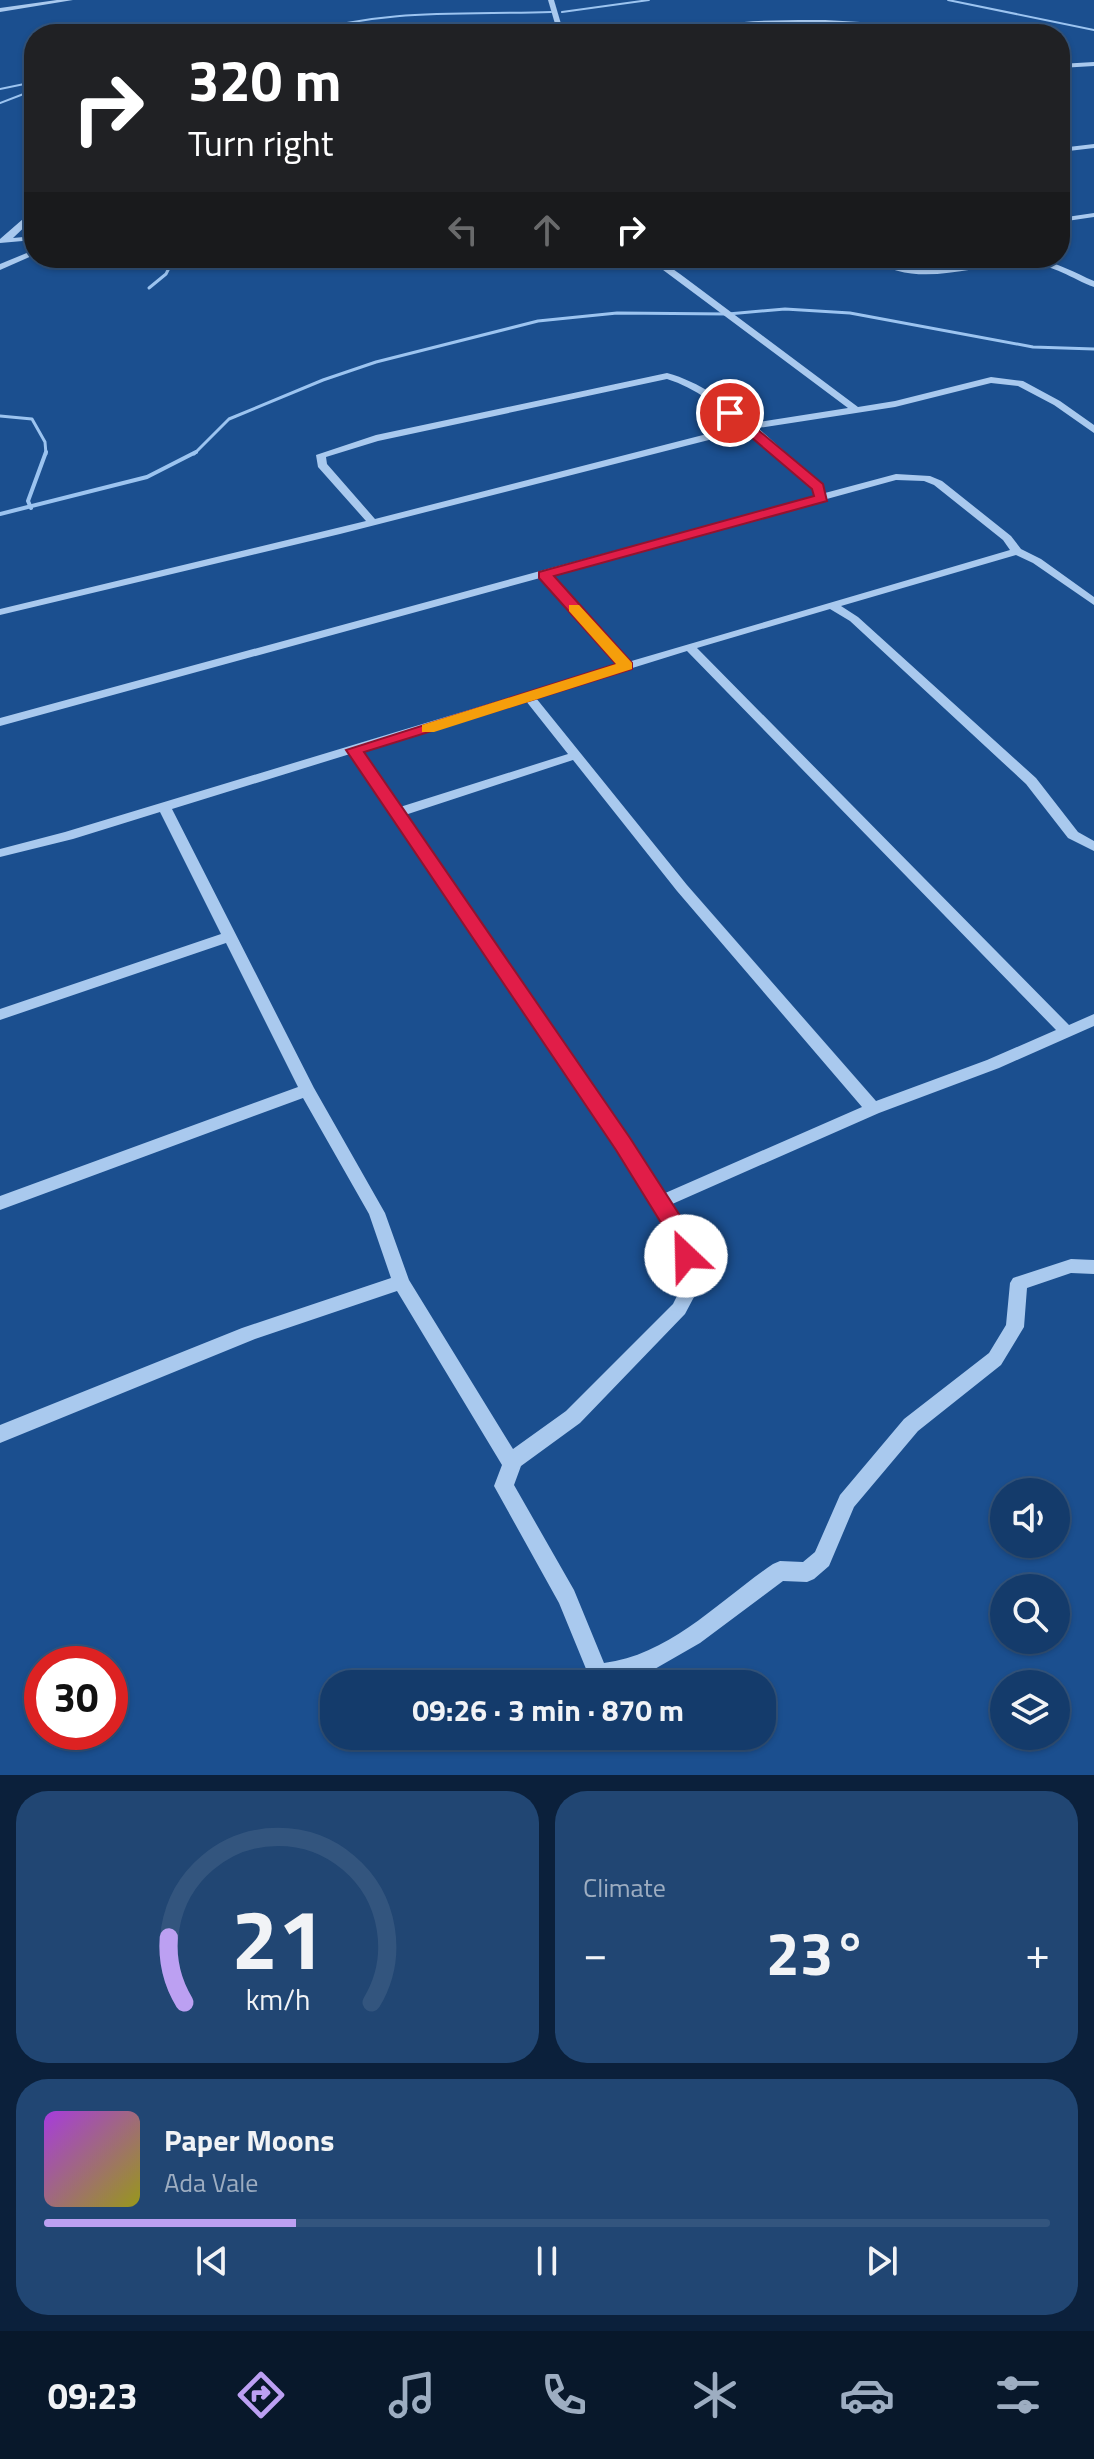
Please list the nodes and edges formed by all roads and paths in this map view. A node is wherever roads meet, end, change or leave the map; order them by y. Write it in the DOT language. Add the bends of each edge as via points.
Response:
graph roads {
  1 [pos="70,0"];
  2 [pos="551,0"];
  3 [pos="0,10"];
  4 [pos="558,24"];
  5 [pos="761,24"];
  6 [pos="833,24"];
  7 [pos="1094,64"];
  8 [pos="1070,65"];
  9 [pos="1094,146"];
  10 [pos="1070,149"];
  11 [pos="1094,215"];
  12 [pos="1070,219"];
  13 [pos="24,222"];
  14 [pos="24,239"];
  15 [pos="3,240"];
  16 [pos="24,256"];
  17 [pos="0,267"];
  18 [pos="667,268"];
  19 [pos="892,268"];
  20 [pos="970,268"];
  21 [pos="1054,268"];
  22 [pos="1094,284"];
  23 [pos="855,409"];
  24 [pos="748,427"];
  25 [pos="1094,430"];
  26 [pos="822,498"];
  27 [pos="372,522"];
  28 [pos="1017,551"];
  29 [pos="544,575"];
  30 [pos="1094,602"];
  31 [pos="832,605"];
  32 [pos="0,612"];
  33 [pos="689,647"];
  34 [pos="626,666"];
  35 [pos="529,697"];
  36 [pos="0,722"];
  37 [pos="354,750"];
  38 [pos="577,755"];
  39 [pos="164,807"];
  40 [pos="396,813"];
  41 [pos="1094,847"];
  42 [pos="0,853"];
  43 [pos="229,937"];
  44 [pos="0,1015"];
  45 [pos="1094,1020"];
  46 [pos="1067,1032"];
  47 [pos="307,1090"];
  48 [pos="873,1109"];
  49 [pos="0,1203"];
  50 [pos="659,1203"];
  51 [pos="1094,1267"];
  52 [pos="401,1282"];
  53 [pos="0,1434"];
  54 [pos="511,1463"];
  1 -- 3 [label="street"];
  2 -- 4 [label="street"];
  5 -- 6 [label="street"];
  7 -- 8 [label="street"];
  9 -- 10 [label="street"];
  11 -- 12 [label="street"];
  13 -- 15 [label="street"];
  14 -- 15 [label="street"];
  16 -- 17 [label="street"];
  18 -- 23 [label="street"];
  19 -- 20 [label="street" via="922,275"];
  21 -- 22 [label="street"];
  23 -- 24 [label="street"];
  23 -- 25 [label="street" via="1001,379 1043,395"];
  24 -- 26 [label="street" via="818,487"];
  24 -- 27 [label="street"];
  24 -- 27 [label="street" via="693,384 667,376 321,455 322,465"];
  26 -- 28 [label="street" via="896,477 926,478"];
  26 -- 29 [label="street"];
  27 -- 32 [label="street"];
  28 -- 30 [label="street"];
  28 -- 31 [label="street"];
  29 -- 34 [label="street"];
  29 -- 36 [label="street"];
  31 -- 33 [label="street"];
  31 -- 41 [label="street" via="854,619 1031,781 1061,823"];
  33 -- 34 [label="street"];
  33 -- 46 [label="street"];
  34 -- 35 [label="street"];
  35 -- 37 [label="street"];
  35 -- 38 [label="street"];
  37 -- 39 [label="street"];
  37 -- 40 [label="street"];
  38 -- 40 [label="street"];
  38 -- 48 [label="street" via="682,888"];
  39 -- 42 [label="street"];
  39 -- 43 [label="street"];
  40 -- 50 [label="street"];
  43 -- 44 [label="street"];
  43 -- 47 [label="street"];
  45 -- 46 [label="street"];
  46 -- 48 [label="street"];
  47 -- 49 [label="street"];
  47 -- 52 [label="street" via="377,1213"];
  48 -- 50 [label="street"];
  50 -- 54 [label="street" via="678,1232 694,1280 679,1309 573,1417"];
  51 -- 54 [label="street" via="1071,1266 1019,1283 1015,1327 995,1359 911,1425 847,1501 822,1559 807,1572 780,1571 643,1667 598,1674 567,1597 504,1486"];
  52 -- 53 [label="street" via="198,1352"];
  52 -- 54 [label="street"];
}
